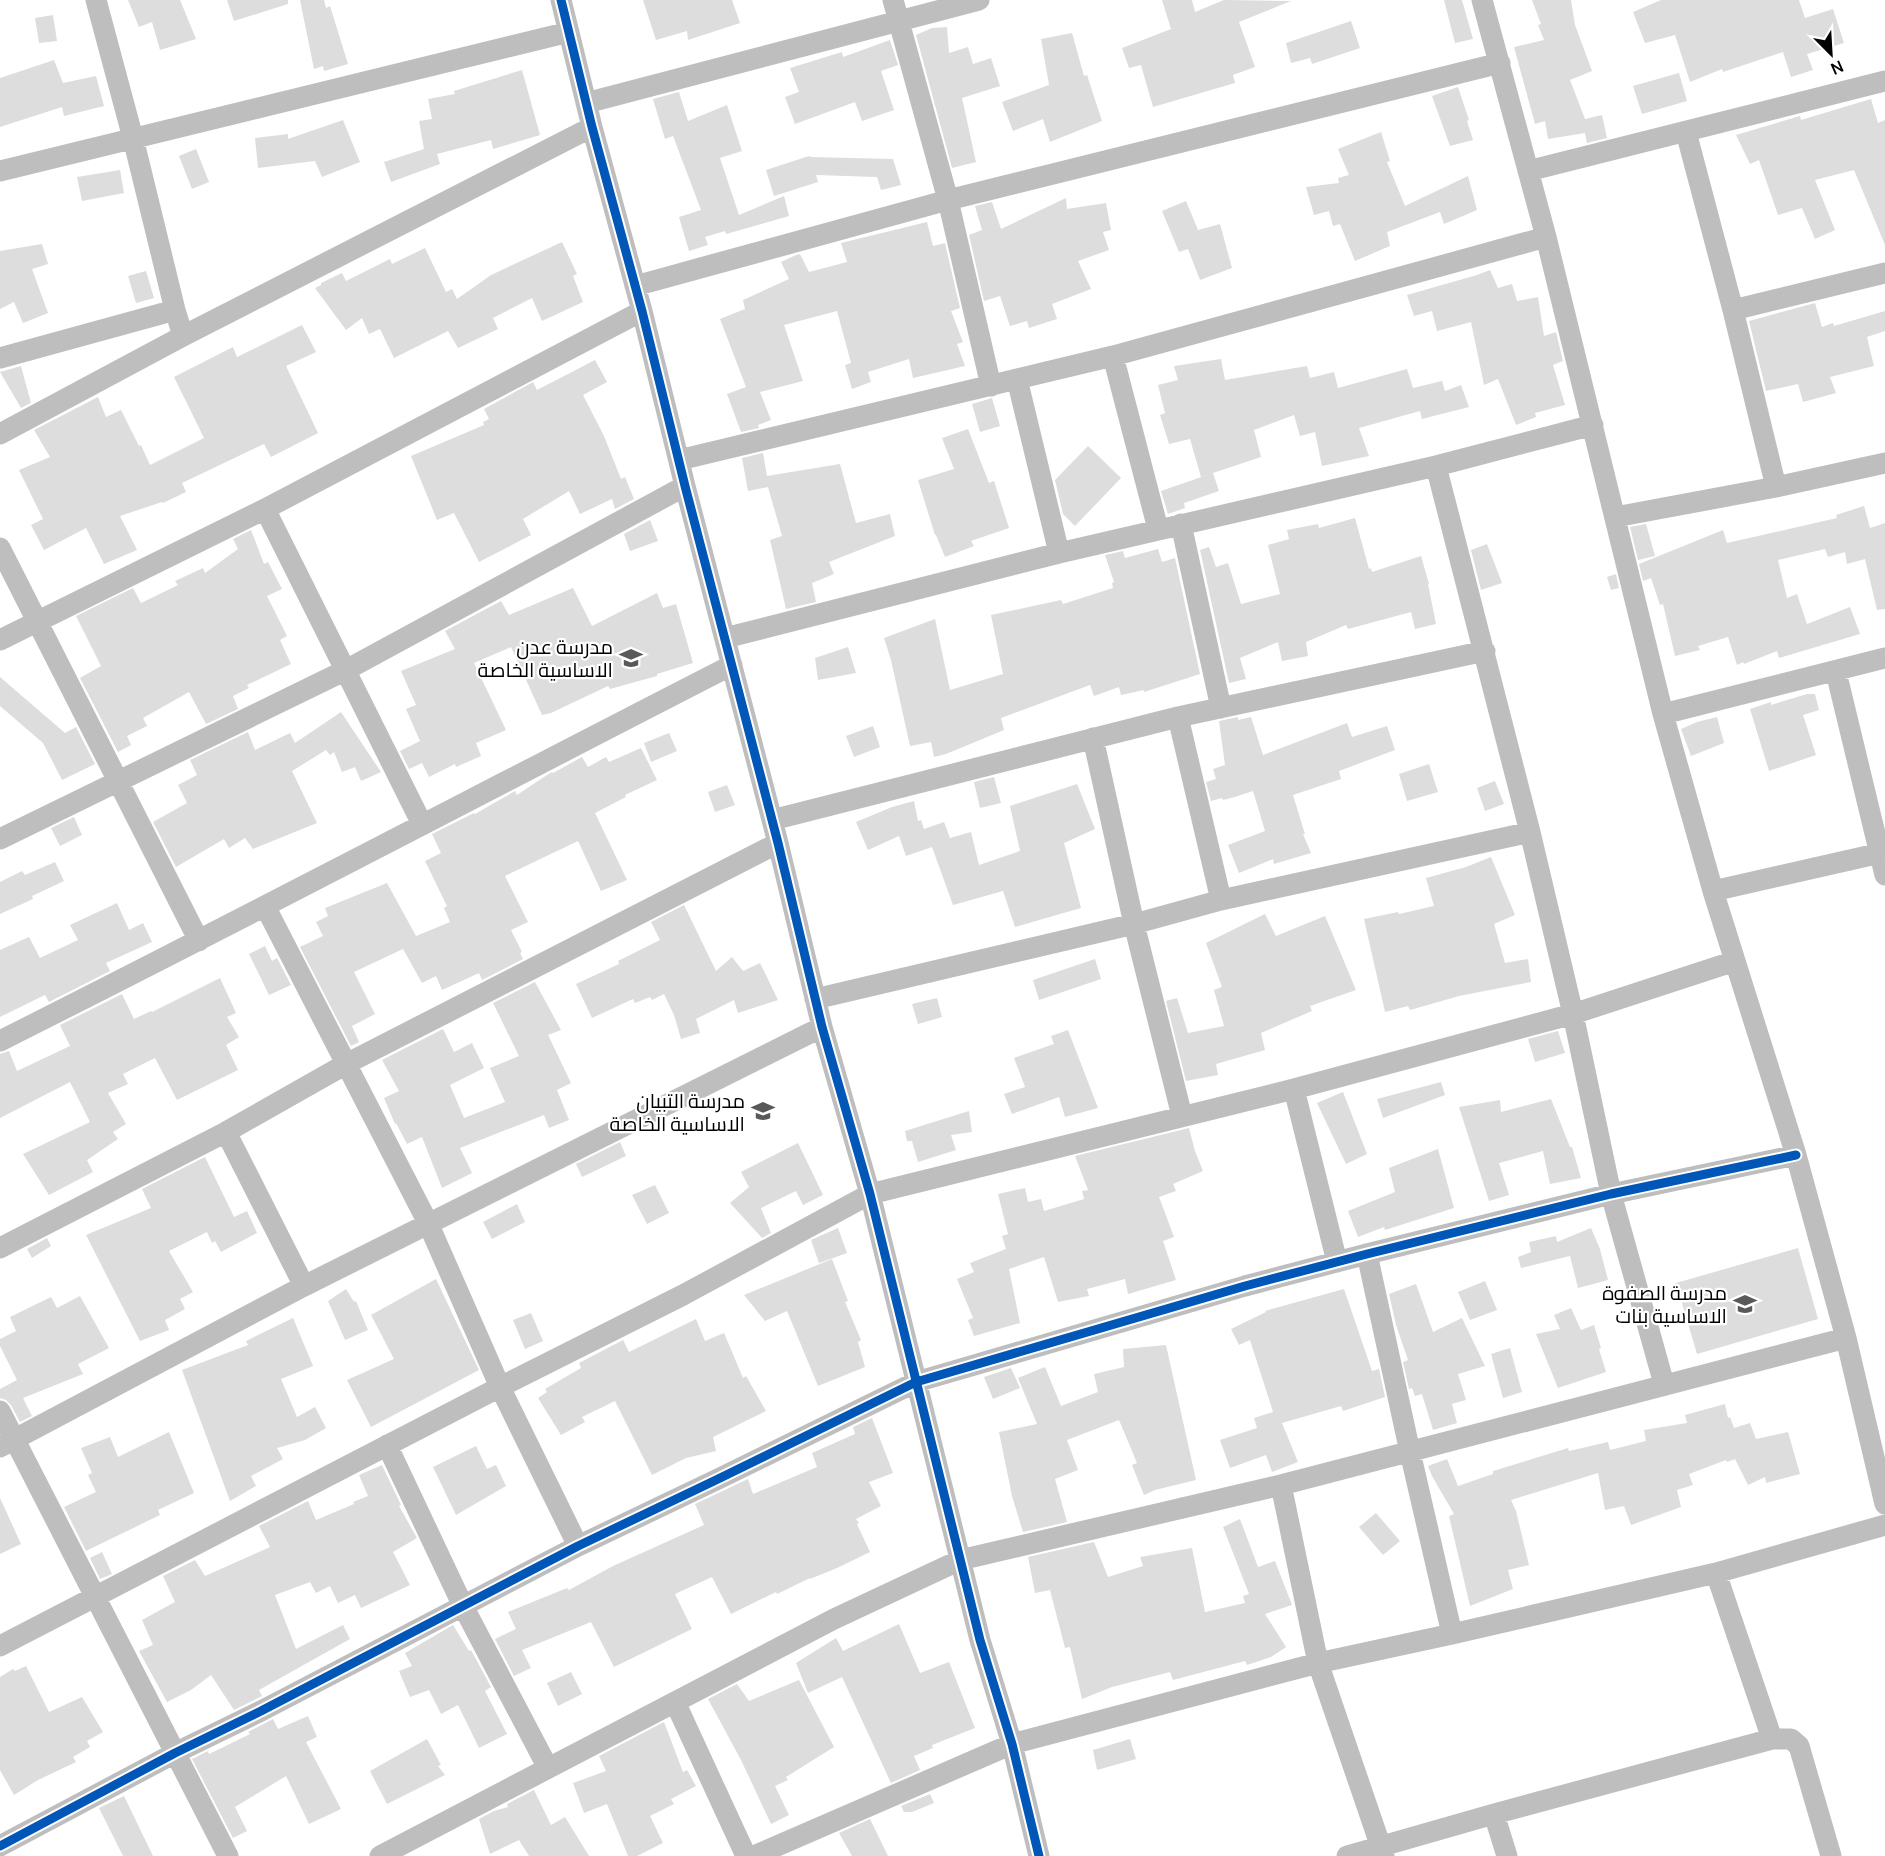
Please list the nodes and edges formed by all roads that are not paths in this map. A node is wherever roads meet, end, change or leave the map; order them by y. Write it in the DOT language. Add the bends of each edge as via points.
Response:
graph roads {
  1 [pos="96,0"];
  2 [pos="561,0"];
  3 [pos="979,0"];
  4 [pos="1482,0"];
  5 [pos="896,10"];
  6 [pos="569,32"];
  7 [pos="1500,63"];
  8 [pos="1885,81"];
  9 [pos="586,103"];
  10 [pos="592,127"];
  11 [pos="1686,132"];
  12 [pos="133,138"];
  13 [pos="0,171"];
  14 [pos="1528,171"];
  15 [pos="948,201"];
  16 [pos="1546,237"];
  17 [pos="1885,273"];
  18 [pos="635,286"];
  19 [pos="175,310"];
  20 [pos="1733,310"];
  21 [pos="642,311"];
  22 [pos="183,336"];
  23 [pos="1113,356"];
  24 [pos="0,358"];
  25 [pos="1017,379"];
  26 [pos="991,386"];
  27 [pos="1593,425"];
  28 [pos="0,434"];
  29 [pos="679,460"];
  30 [pos="1885,463"];
  31 [pos="1436,466"];
  32 [pos="685,486"];
  33 [pos="1776,487"];
  34 [pos="265,509"];
  35 [pos="1614,517"];
  36 [pos="1181,524"];
  37 [pos="1158,529"];
  38 [pos="0,548"];
  39 [pos="1059,553"];
  40 [pos="37,621"];
  41 [pos="724,638"];
  42 [pos="0,640"];
  43 [pos="1485,651"];
  44 [pos="1885,658"];
  45 [pos="732,665"];
  46 [pos="346,670"];
  47 [pos="1836,672"];
  48 [pos="1221,708"];
  49 [pos="1663,714"];
  50 [pos="1178,717"];
  51 [pos="1094,738"];
  52 [pos="120,782"];
  53 [pos="772,820"];
  54 [pos="422,824"];
  55 [pos="1530,832"];
  56 [pos="0,839"];
  57 [pos="778,843"];
  58 [pos="1882,853"];
  59 [pos="1885,874"];
  60 [pos="1713,891"];
  61 [pos="1221,900"];
  62 [pos="265,906"];
  63 [pos="1134,924"];
  64 [pos="199,941"];
  65 [pos="1735,962"];
  66 [pos="815,999"];
  67 [pos="1573,1014"];
  68 [pos="822,1028"];
  69 [pos="0,1041"];
  70 [pos="346,1064"];
  71 [pos="1294,1089"];
  72 [pos="1182,1116"];
  73 [pos="226,1132"];
  74 [pos="1796,1155"];
  75 [pos="870,1194"];
  76 [pos="1611,1194"];
  77 [pos="428,1223"];
  78 [pos="0,1248"];
  79 [pos="1367,1254"];
  80 [pos="1337,1262"];
  81 [pos="304,1286"];
  82 [pos="1846,1338"];
  83 [pos="916,1382"];
  84 [pos="1664,1384"];
  85 [pos="500,1386"];
  86 [pos="0,1411"];
  87 [pos="7,1444"];
  88 [pos="387,1445"];
  89 [pos="1410,1452"];
  90 [pos="1281,1485"];
  91 [pos="1885,1504"];
  92 [pos="1885,1525"];
  93 [pos="578,1546"];
  94 [pos="960,1560"];
  95 [pos="1716,1573"];
  96 [pos="96,1598"];
  97 [pos="463,1606"];
  98 [pos="1452,1634"];
  99 [pos="0,1646"];
  100 [pos="1318,1663"];
  101 [pos="675,1702"];
  102 [pos="1772,1739"];
  103 [pos="1012,1743"];
  104 [pos="174,1754"];
  105 [pos="548,1768"];
  106 [pos="1494,1814"];
  107 [pos="0,1846"];
  108 [pos="1382,1851"];
  109 [pos="228,1856"];
  110 [pos="380,1856"];
  111 [pos="746,1856"];
  112 [pos="754,1856"];
  113 [pos="1039,1856"];
  114 [pos="1347,1856"];
  115 [pos="1507,1856"];
  116 [pos="1830,1856"];
  1 -- 12 [label="street"];
  2 -- 6 [label="street"];
  3 -- 5 [label="street"];
  4 -- 7 [label="street"];
  5 -- 9 [label="street"];
  5 -- 15 [label="street"];
  6 -- 9 [label="street"];
  6 -- 12 [label="street"];
  7 -- 14 [label="street"];
  7 -- 15 [label="street"];
  8 -- 11 [label="street"];
  9 -- 10 [label="street"];
  10 -- 18 [label="street"];
  10 -- 22 [label="street"];
  11 -- 14 [label="street"];
  11 -- 20 [label="street"];
  12 -- 13 [label="street"];
  12 -- 19 [label="street"];
  14 -- 16 [label="street"];
  15 -- 18 [label="street"];
  15 -- 26 [label="street"];
  16 -- 23 [label="street"];
  16 -- 27 [label="street"];
  17 -- 20 [label="street"];
  18 -- 21 [label="street"];
  19 -- 22 [label="street"];
  19 -- 24 [label="street"];
  20 -- 33 [label="street"];
  21 -- 29 [label="street"];
  21 -- 34 [label="street"];
  22 -- 28 [label="street"];
  23 -- 25 [label="street"];
  23 -- 37 [label="street"];
  25 -- 26 [label="street"];
  25 -- 39 [label="street"];
  26 -- 29 [label="street"];
  27 -- 31 [label="street"];
  27 -- 35 [label="street"];
  29 -- 32 [label="street"];
  30 -- 33 [label="street"];
  31 -- 36 [label="street"];
  31 -- 43 [label="street"];
  32 -- 41 [label="street"];
  32 -- 46 [label="street"];
  33 -- 35 [label="street"];
  34 -- 40 [label="street"];
  34 -- 46 [label="street"];
  35 -- 49 [label="street"];
  36 -- 37 [label="street"];
  36 -- 48 [label="street"];
  37 -- 39 [label="street"];
  38 -- 40 [label="street"];
  39 -- 41 [label="street"];
  40 -- 42 [label="street"];
  40 -- 52 [label="street"];
  41 -- 45 [label="street"];
  43 -- 48 [label="street"];
  43 -- 55 [label="street"];
  44 -- 47 [label="street"];
  45 -- 53 [label="street"];
  45 -- 54 [label="street"];
  46 -- 52 [label="street"];
  46 -- 54 [label="street"];
  47 -- 49 [label="street"];
  47 -- 58 [label="street"];
  48 -- 50 [label="street"];
  49 -- 60 [label="street"];
  50 -- 51 [label="street"];
  50 -- 61 [label="street"];
  51 -- 53 [label="street"];
  51 -- 63 [label="street"];
  52 -- 56 [label="street"];
  52 -- 64 [label="street"];
  53 -- 57 [label="street"];
  54 -- 62 [label="street"];
  55 -- 61 [label="street"];
  55 -- 67 [label="street"];
  57 -- 66 [label="street"];
  57 -- 70 [label="street"];
  58 -- 59 [label="street"];
  58 -- 60 [label="street"];
  60 -- 65 [label="street"];
  61 -- 63 [label="street"];
  62 -- 64 [label="street"];
  62 -- 70 [label="street"];
  63 -- 66 [label="street"];
  63 -- 72 [label="street"];
  64 -- 69 [label="street"];
  65 -- 67 [label="street"];
  65 -- 74 [label="street"];
  66 -- 68 [label="street"];
  67 -- 71 [label="street"];
  67 -- 76 [label="street"];
  68 -- 75 [label="street"];
  68 -- 77 [label="street"];
  70 -- 73 [label="street"];
  70 -- 77 [label="street"];
  71 -- 72 [label="street"];
  71 -- 80 [label="street"];
  72 -- 75 [label="street"];
  73 -- 78 [label="street"];
  73 -- 81 [label="street"];
  74 -- 76 [label="street"];
  74 -- 82 [label="street"];
  75 -- 83 [label="street"];
  75 -- 85 [label="street" via="683,1295"];
  76 -- 79 [label="street"];
  76 -- 84 [label="street"];
  77 -- 81 [label="street"];
  77 -- 85 [label="street"];
  79 -- 80 [label="street"];
  79 -- 89 [label="street"];
  80 -- 83 [label="street"];
  81 -- 87 [label="street"];
  82 -- 84 [label="street"];
  82 -- 91 [label="street"];
  83 -- 93 [label="street"];
  83 -- 94 [label="street"];
  84 -- 89 [label="street"];
  85 -- 88 [label="street"];
  85 -- 93 [label="street"];
  86 -- 87 [label="street"];
  87 -- 96 [label="street"];
  88 -- 96 [label="street"];
  88 -- 97 [label="street"];
  89 -- 90 [label="street"];
  89 -- 98 [label="street"];
  90 -- 94 [label="street"];
  90 -- 100 [label="street"];
  92 -- 95 [label="street"];
  93 -- 97 [label="street"];
  94 -- 101 [label="street" via="834,1619"];
  94 -- 103 [label="street"];
  95 -- 98 [label="street"];
  95 -- 102 [label="street"];
  96 -- 99 [label="street"];
  96 -- 104 [label="street"];
  97 -- 104 [label="street"];
  97 -- 105 [label="street"];
  98 -- 100 [label="street"];
  100 -- 103 [label="street"];
  100 -- 108 [label="street"];
  101 -- 105 [label="street"];
  101 -- 111 [label="street"];
  102 -- 106 [label="street"];
  102 -- 116 [label="street" via="1791,1739 1799,1746"];
  103 -- 112 [label="street"];
  103 -- 113 [label="street"];
  104 -- 107 [label="street"];
  104 -- 109 [label="street"];
  105 -- 110 [label="street"];
  106 -- 108 [label="street"];
  106 -- 115 [label="street"];
  108 -- 114 [label="street"];
}
